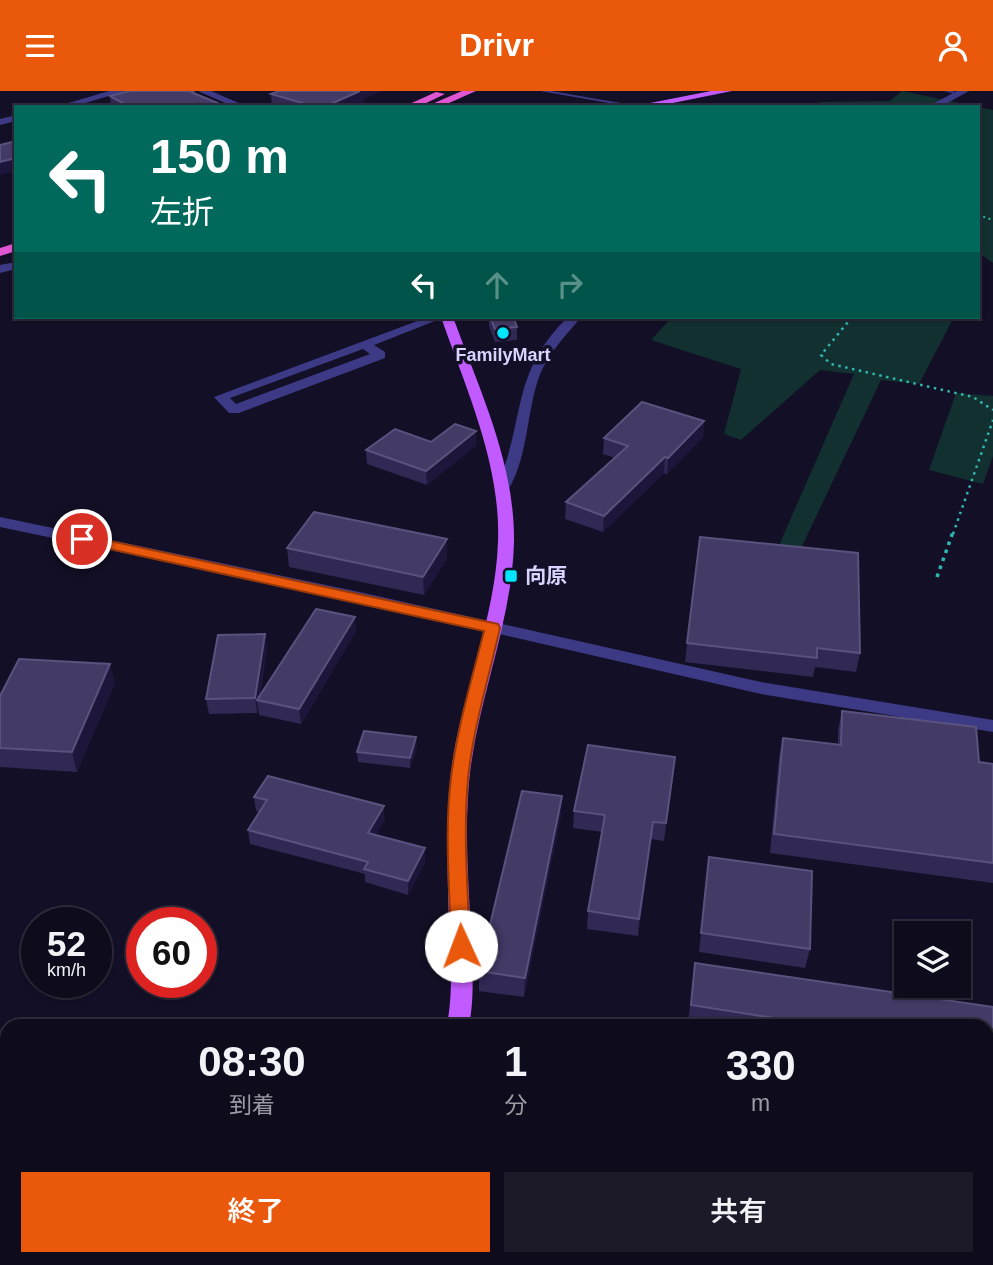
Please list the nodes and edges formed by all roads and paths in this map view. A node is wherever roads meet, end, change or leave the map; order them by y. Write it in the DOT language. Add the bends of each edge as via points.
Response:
graph roads {
  1 [pos="120,91"];
  2 [pos="203,91"];
  3 [pos="447,91"];
  4 [pos="471,91"];
  5 [pos="541,91"];
  6 [pos="726,91"];
  7 [pos="946,91"];
  8 [pos="962,92"];
  9 [pos="666,101"];
  10 [pos="68,105"];
  11 [pos="238,105"];
  12 [pos="413,105"];
  13 [pos="435,105"];
  14 [pos="624,105"];
  15 [pos="646,105"];
  16 [pos="673,105"];
  17 [pos="936,105"];
  18 [pos="433,319"];
  19 [pos="448,319"];
  20 [pos="573,319"];
  21 [pos="850,319"];
  22 [pos="364,344"];
  23 [pos="993,410"];
  24 [pos="993,420"];
  25 [pos="502,489"];
  26 [pos="0,522"];
  27 [pos="937,577"];
  28 [pos="493,628"];
  29 [pos="993,726"];
  30 [pos="458,1019"];
  1 -- 10 [label="street"];
  2 -- 11 [label="street"];
  3 -- 12 [label="highway"];
  4 -- 13 [label="highway"];
  5 -- 14 [label="lane"];
  6 -- 9 [label="main road"];
  7 -- 8 [label="lane"];
  8 -- 17 [label="street"];
  9 -- 15 [label="main road"];
  9 -- 16 [label="street"];
  18 -- 22 [label="street"];
  19 -- 25 [label="main road"];
  20 -- 25 [label="street" via="538,364 513,470"];
  21 -- 23 [label="path" via="821,355 831,364 973,397"];
  22 -- 22 [label="street" via="273,378 221,397 234,410 380,355"];
  24 -- 27 [label="path"];
  25 -- 28 [label="main road" via="506,549"];
  26 -- 28 [label="street"];
  28 -- 29 [label="street" via="761,688"];
  28 -- 30 [label="main road" via="459,779"];
}
